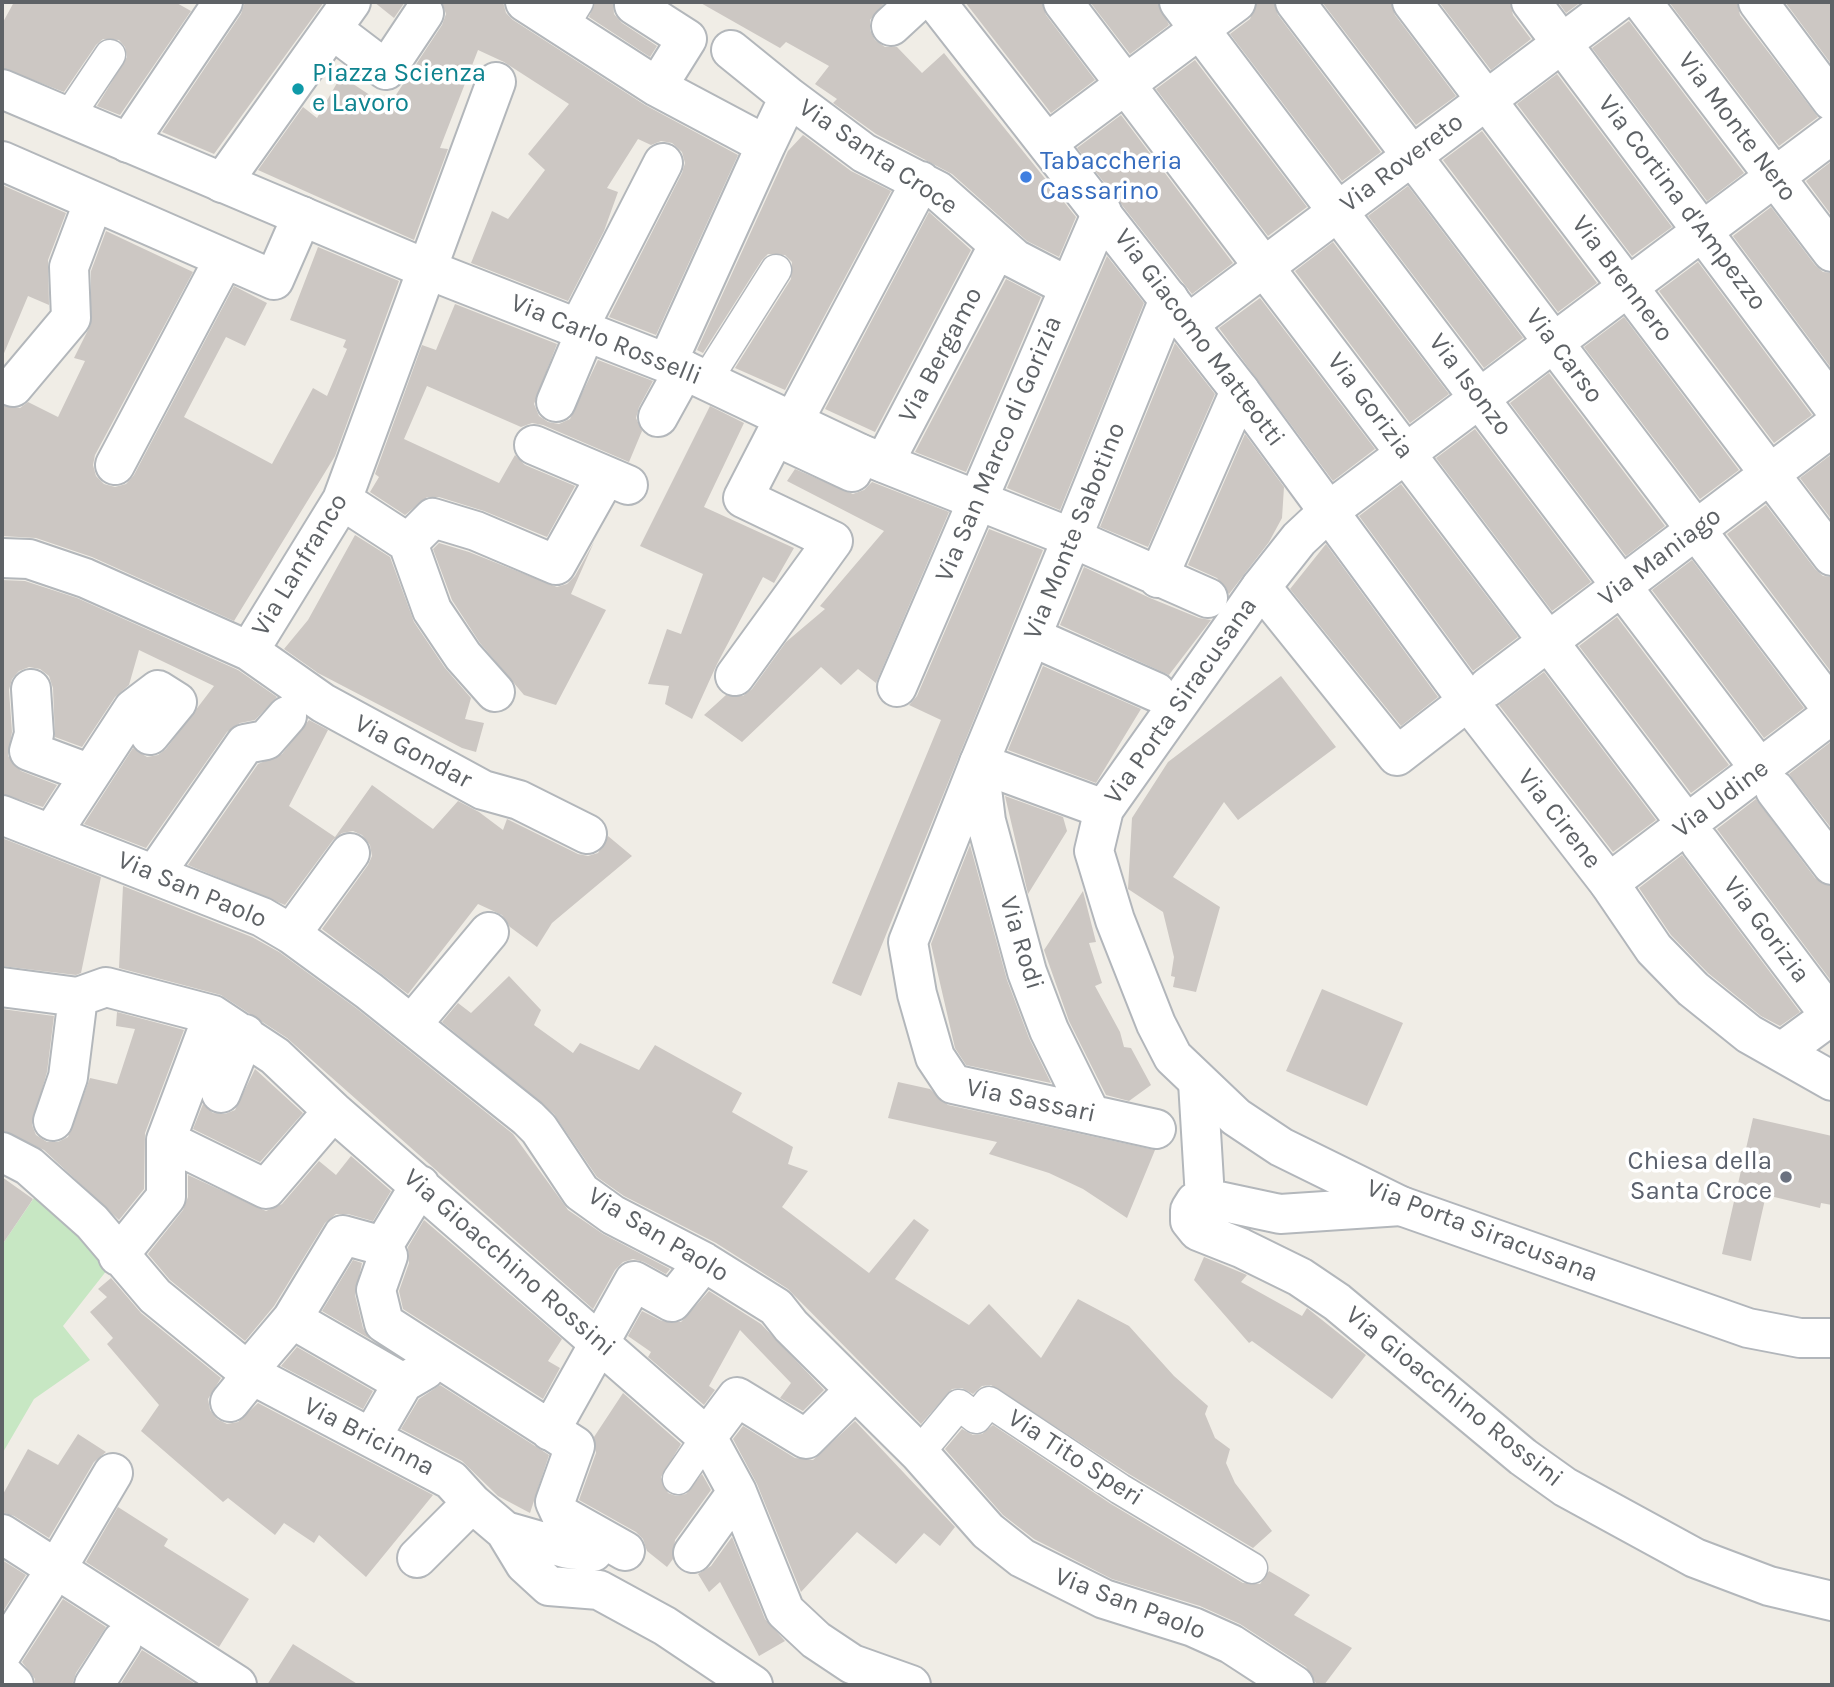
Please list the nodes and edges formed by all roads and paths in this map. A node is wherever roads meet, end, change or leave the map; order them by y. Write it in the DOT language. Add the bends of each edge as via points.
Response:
graph roads {
  1 [pos="223,2"];
  2 [pos="525,2"];
  3 [pos="936,2"];
  4 [pos="1063,2"];
  5 [pos="1237,2"];
  6 [pos="1295,2"];
  7 [pos="1412,2"];
  8 [pos="1531,2"];
  9 [pos="1617,2"];
  10 [pos="1643,2"];
  11 [pos="1758,2"];
  12 [pos="634,5"];
  13 [pos="424,13"];
  14 [pos="341,15"];
  15 [pos="570,15"];
  16 [pos="1189,15"];
  17 [pos="1562,43"];
  18 [pos="731,50"];
  19 [pos="110,55"];
  20 [pos="496,82"];
  21 [pos="1125,85"];
  22 [pos="657,87"];
  23 [pos="2,89"];
  24 [pos="789,97"];
  25 [pos="1487,100"];
  26 [pos="1832,102"];
  27 [pos="69,116"];
  28 [pos="1832,134"];
  29 [pos="128,143"];
  30 [pos="1047,143"];
  31 [pos="766,145"];
  32 [pos="1412,156"];
  33 [pos="2,161"];
  34 [pos="663,163"];
  35 [pos="1776,177"];
  36 [pos="921,181"];
  37 [pos="222,183"];
  38 [pos="93,204"];
  39 [pos="1339,211"];
  40 [pos="1102,212"];
  41 [pos="302,216"];
  42 [pos="1703,232"];
  43 [pos="999,246"];
  44 [pos="1832,252"];
  45 [pos="224,259"];
  46 [pos="1265,266"];
  47 [pos="429,270"];
  48 [pos="776,270"];
  49 [pos="1069,287"];
  50 [pos="1628,288"];
  51 [pos="1178,311"];
  52 [pos="582,330"];
  53 [pos="1554,343"];
  54 [pos="686,371"];
  55 [pos="13,387"];
  56 [pos="1240,390"];
  57 [pos="1480,399"];
  58 [pos="556,402"];
  59 [pos="1832,405"];
  60 [pos="658,417"];
  61 [pos="793,422"];
  62 [pos="1832,427"];
  63 [pos="534,445"];
  64 [pos="1406,454"];
  65 [pos="873,459"];
  66 [pos="115,466"];
  67 [pos="1769,475"];
  68 [pos="342,500"];
  69 [pos="978,501"];
  70 [pos="1329,512"];
  71 [pos="1696,530"];
  72 [pos="1072,538"];
  73 [pos="408,542"];
  74 [pos="1832,556"];
  75 [pos="2,558"];
  76 [pos="1158,578"];
  77 [pos="1620,586"];
  78 [pos="1261,587"];
  79 [pos="1208,598"];
  80 [pos="1032,637"];
  81 [pos="1546,642"];
  82 [pos="249,651"];
  83 [pos="735,676"];
  84 [pos="897,687"];
  85 [pos="31,689"];
  86 [pos="495,692"];
  87 [pos="1156,692"];
  88 [pos="1478,694"];
  89 [pos="1832,711"];
  90 [pos="287,716"];
  91 [pos="150,735"];
  92 [pos="979,763"];
  93 [pos="88,773"];
  94 [pos="1767,779"];
  95 [pos="1104,809"];
  96 [pos="1676,810"];
  97 [pos="2,815"];
  98 [pos="52,833"];
  99 [pos="587,834"];
  100 [pos="1700,843"];
  101 [pos="350,853"];
  102 [pos="1832,866"];
  103 [pos="155,874"];
  104 [pos="1609,883"];
  105 [pos="489,932"];
  106 [pos="291,934"];
  107 [pos="2,987"];
  108 [pos="78,997"];
  109 [pos="213,1015"];
  110 [pos="1832,1016"];
  111 [pos="412,1024"];
  112 [pos="245,1034"];
  113 [pos="1783,1051"];
  114 [pos="1832,1081"];
  115 [pos="1198,1082"];
  116 [pos="221,1093"];
  117 [pos="333,1111"];
  118 [pos="1090,1113"];
  119 [pos="53,1121"];
  120 [pos="1156,1129"];
  121 [pos="166,1140"];
  122 [pos="2,1152"];
  123 [pos="420,1185"];
  124 [pos="1205,1198"];
  125 [pos="1401,1206"];
  126 [pos="383,1246"];
  127 [pos="118,1256"];
  128 [pos="704,1262"];
  129 [pos="292,1319"];
  130 [pos="1832,1338"];
  131 [pos="601,1342"];
  132 [pos="442,1360"];
  133 [pos="243,1383"];
  134 [pos="403,1383"];
  135 [pos="855,1390"];
  136 [pos="378,1426"];
  137 [pos="550,1431"];
  138 [pos="707,1437"];
  139 [pos="919,1453"];
  140 [pos="113,1473"];
  141 [pos="678,1479"];
  142 [pos="737,1492"];
  143 [pos="472,1503"];
  144 [pos="505,1531"];
  145 [pos="2,1534"];
  146 [pos="693,1553"];
  147 [pos="417,1558"];
  148 [pos="1252,1568"];
  149 [pos="51,1577"];
  150 [pos="1832,1601"];
  151 [pos="122,1641"];
  152 [pos="2,1653"];
  153 [pos="2,1673"];
  154 [pos="221,1681"];
  155 [pos="14,1685"];
  156 [pos="94,1685"];
  157 [pos="753,1685"];
  158 [pos="911,1685"];
  159 [pos="1294,1685"];
  1 -- 29 [label="street"];
  2 -- 15 [label="street, Via Santa Croce"];
  3 -- 30 [label="street, Via Giacomo Matteotti"];
  4 -- 21 [label="street, Via Gorizia"];
  5 -- 16 [label="street"];
  6 -- 32 [label="street, Via Carso"];
  7 -- 25 [label="street, Via Brennero"];
  8 -- 17 [label="street, Via Cortina d'Ampezzo"];
  9 -- 17 [label="street, Via Rovereto"];
  10 -- 35 [label="street, Via Monte Nero"];
  11 -- 26 [label="street"];
  12 -- 22 [label="street" via="687,39"];
  13 -- 14 [label="street" via="386,70"];
  14 -- 37 [label="street"];
  15 -- 22 [label="street, Via Santa Croce"];
  16 -- 21 [label="street"];
  16 -- 39 [label="street, Via Isonzo"];
  17 -- 25 [label="street, Via Rovereto"];
  17 -- 42 [label="street, Via Cortina d'Ampezzo"];
  18 -- 24 [label="street"];
  19 -- 27 [label="street"];
  20 -- 47 [label="street, Via Lanfranco"];
  21 -- 30 [label="street"];
  21 -- 46 [label="street, Via Gorizia"];
  22 -- 31 [label="street, Via Santa Croce"];
  23 -- 27 [label="street, Via Carlo Rosselli"];
  24 -- 31 [label="street, Via Santa Croce"];
  24 -- 36 [label="street, Via Santa Croce" via="864,153"];
  25 -- 32 [label="street, Via Rovereto"];
  25 -- 50 [label="street, Via Brennero"];
  27 -- 29 [label="street, Via Carlo Rosselli"];
  28 -- 35 [label="street, Via Porta Siracusana"];
  29 -- 37 [label="street, Via Carlo Rosselli"];
  30 -- 40 [label="street, Via Giacomo Matteotti"];
  31 -- 54 [label="street"];
  32 -- 39 [label="street, Via Rovereto"];
  32 -- 53 [label="street, Via Carso"];
  33 -- 38 [label="street"];
  34 -- 52 [label="street"];
  35 -- 42 [label="street, Via Porta Siracusana"];
  35 -- 44 [label="street, Via Monte Nero"];
  36 -- 43 [label="street, Via Santa Croce"];
  36 -- 61 [label="street"];
  37 -- 41 [label="street, Via Carlo Rosselli"];
  38 -- 45 [label="street"];
  38 -- 55 [label="street" via="69,267 71,318"];
  39 -- 46 [label="street, Via Rovereto"];
  39 -- 57 [label="street, Via Isonzo"];
  40 -- 49 [label="street, Via San Marco di Gorizia"];
  40 -- 51 [label="street, Via Giacomo Matteotti"];
  41 -- 45 [label="street" via="274,281"];
  41 -- 47 [label="street, Via Carlo Rosselli"];
  42 -- 50 [label="street, Via Porta Siracusana"];
  42 -- 59 [label="street, Via Cortina d'Ampezzo"];
  43 -- 49 [label="street, Via Santa Croce" via="1015,260"];
  43 -- 65 [label="street, Via Bergamo"];
  45 -- 66 [label="street"];
  46 -- 51 [label="street, Via Rovereto"];
  46 -- 64 [label="street, Via Gorizia"];
  47 -- 52 [label="street, Via Carlo Rosselli"];
  47 -- 68 [label="street, Via Lanfranco"];
  48 -- 54 [label="street"];
  49 -- 69 [label="street, Via San Marco di Gorizia"];
  50 -- 53 [label="street, Via Porta Siracusana"];
  50 -- 67 [label="street, Via Brennero"];
  51 -- 56 [label="street, Via Giacomo Matteotti"];
  51 -- 72 [label="street, Via Monte Sabotino"];
  52 -- 54 [label="street, Via Carlo Rosselli"];
  52 -- 58 [label="street"];
  53 -- 57 [label="street, Via Porta Siracusana"];
  53 -- 71 [label="street, Via Carso"];
  54 -- 60 [label="street"];
  54 -- 61 [label="street, Via Carlo Rosselli"];
  56 -- 70 [label="street, Via Giacomo Matteotti"];
  56 -- 76 [label="street"];
  57 -- 64 [label="street, Via Porta Siracusana"];
  57 -- 77 [label="street, Via Isonzo"];
  61 -- 65 [label="street, Via Carlo Rosselli"];
  62 -- 67 [label="street, Via Maniago"];
  63 -- 73 [label="street" via="617,480 556,565 433,518"];
  64 -- 70 [label="street, Via Porta Siracusana"];
  64 -- 81 [label="street, Via Gorizia"];
  65 -- 69 [label="street, Via Carlo Rosselli"];
  65 -- 83 [label="street" via="852,472 775,436 743,498 833,541"];
  67 -- 71 [label="street, Via Maniago"];
  67 -- 74 [label="street, Via Brennero"];
  68 -- 73 [label="street"];
  68 -- 82 [label="street, Via Lanfranco"];
  69 -- 72 [label="street, Via Carlo Rosselli"];
  69 -- 84 [label="street, Via San Marco di Gorizia"];
  70 -- 78 [label="street, Via Porta Siracusana" via="1299,539"];
  70 -- 88 [label="street, Via Cirene"];
  71 -- 77 [label="street, Via Maniago"];
  71 -- 89 [label="street, Via Carso"];
  72 -- 76 [label="street, Via Carlo Rosselli"];
  72 -- 80 [label="street, Via Monte Sabotino"];
  73 -- 86 [label="street" via="432,610"];
  75 -- 82 [label="street, Via Lanfranco" via="29,559 85,578"];
  76 -- 79 [label="street, Via Carlo Rosselli"];
  77 -- 81 [label="street, Via Maniago"];
  77 -- 94 [label="street, Via Isonzo"];
  78 -- 88 [label="street, Via Maniago" via="1397,756"];
  78 -- 95 [label="street, Via Porta Siracusana"];
  80 -- 87 [label="street"];
  80 -- 92 [label="street, Via Monte Sabotino"];
  81 -- 88 [label="street, Via Maniago"];
  81 -- 96 [label="street, Via Gorizia"];
  82 -- 99 [label="street, Via Gondar" via="323,703 483,790 519,800"];
  85 -- 93 [label="street" via="34,733 29,751"];
  88 -- 104 [label="street, Via Cirene"];
  89 -- 94 [label="street, Via Udine"];
  90 -- 103 [label="street" via="266,740 245,744"];
  91 -- 93 [label="street" via="177,702 158,690 133,709"];
  92 -- 95 [label="street"];
  92 -- 118 [label="street, Via Rodi" via="986,821 1027,972 1049,1030"];
  92 -- 118 [label="street, Via Sassari" via="908,942 934,1057 953,1084"];
  93 -- 98 [label="street"];
  94 -- 102 [label="street, Via Isonzo"];
  94 -- 104 [label="street, Via Udine"];
  95 -- 115 [label="street, Via Porta Siracusana" via="1094,851 1115,920 1161,1035 1173,1057"];
  97 -- 98 [label="street, Via San Paolo"];
  98 -- 103 [label="street, Via San Paolo"];
  100 -- 110 [label="street, Via Gorizia"];
  101 -- 106 [label="street"];
  103 -- 106 [label="street, Via San Paolo" via="262,917"];
  104 -- 113 [label="street, Via Cirene" via="1654,949 1693,989 1749,1034"];
  105 -- 111 [label="street"];
  106 -- 111 [label="street, Via San Paolo"];
  107 -- 108 [label="street, Via Gioacchino Rossini"];
  108 -- 109 [label="street, Via Gioacchino Rossini" via="106,987"];
  108 -- 119 [label="street" via="68,1077"];
  109 -- 112 [label="street, Via Gioacchino Rossini"];
  109 -- 121 [label="street"];
  110 -- 113 [label="street"];
  111 -- 128 [label="street, Via San Paolo" via="539,1129 581,1192 613,1215"];
  112 -- 116 [label="street"];
  112 -- 117 [label="street, Via Gioacchino Rossini"];
  113 -- 114 [label="street, Via Cirene"];
  115 -- 124 [label="street"];
  115 -- 125 [label="street, Via Porta Siracusana" via="1236,1117 1280,1147"];
  117 -- 121 [label="street" via="266,1189"];
  117 -- 123 [label="street, Via Gioacchino Rossini"];
  118 -- 120 [label="street, Via Sassari"];
  121 -- 127 [label="street" via="166,1197"];
  122 -- 127 [label="street, Via Bricinna" via="29,1166 92,1222"];
  123 -- 126 [label="street"];
  123 -- 131 [label="street, Via Gioacchino Rossini"];
  124 -- 125 [label="street" via="1280,1214"];
  124 -- 150 [label="street, Via Gioacchino Rossini" via="1190,1210 1190,1221 1198,1231 1264,1259 1337,1301 1522,1457 1565,1487 1695,1558 1769,1586"];
  125 -- 130 [label="street, Via Porta Siracusana" via="1748,1328 1800,1338"];
  126 -- 129 [label="street" via="343,1235"];
  126 -- 132 [label="street" via="388,1256 376,1290 384,1323"];
  127 -- 133 [label="street, Via Bricinna"];
  128 -- 131 [label="street" via="672,1302 634,1281"];
  128 -- 135 [label="street, Via San Paolo" via="776,1307"];
  129 -- 133 [label="street"];
  129 -- 134 [label="street"];
  131 -- 137 [label="street"];
  131 -- 138 [label="street, Via Gioacchino Rossini"];
  132 -- 134 [label="street"];
  132 -- 137 [label="street"];
  133 -- 143 [label="street, Via Bricinna" via="452,1480"];
  134 -- 136 [label="street"];
  135 -- 138 [label="street" via="806,1439 737,1397"];
  135 -- 139 [label="street, Via San Paolo"];
  137 -- 144 [label="street" via="575,1446 555,1502 561,1515 611,1544 593,1552 568,1549"];
  138 -- 141 [label="street"];
  138 -- 142 [label="street, Via Gioacchino Rossini"];
  139 -- 148 [label="street, Via Tito Speri" via="959,1405 976,1418 989,1402 1120,1489"];
  139 -- 159 [label="street, Via San Paolo" via="988,1531 1022,1558 1104,1599 1231,1644"];
  140 -- 149 [label="street"];
  142 -- 146 [label="street"];
  142 -- 158 [label="street, Via Gioacchino Rossini" via="785,1611 816,1640 852,1664"];
  143 -- 144 [label="street, Via Bricinna"];
  143 -- 147 [label="street"];
  144 -- 157 [label="street, Via Bricinna" via="525,1564 549,1586 599,1590"];
  145 -- 149 [label="street"];
  149 -- 152 [label="street"];
  149 -- 154 [label="street"];
  151 -- 156 [label="street"];
  153 -- 155 [label="street"];
}
